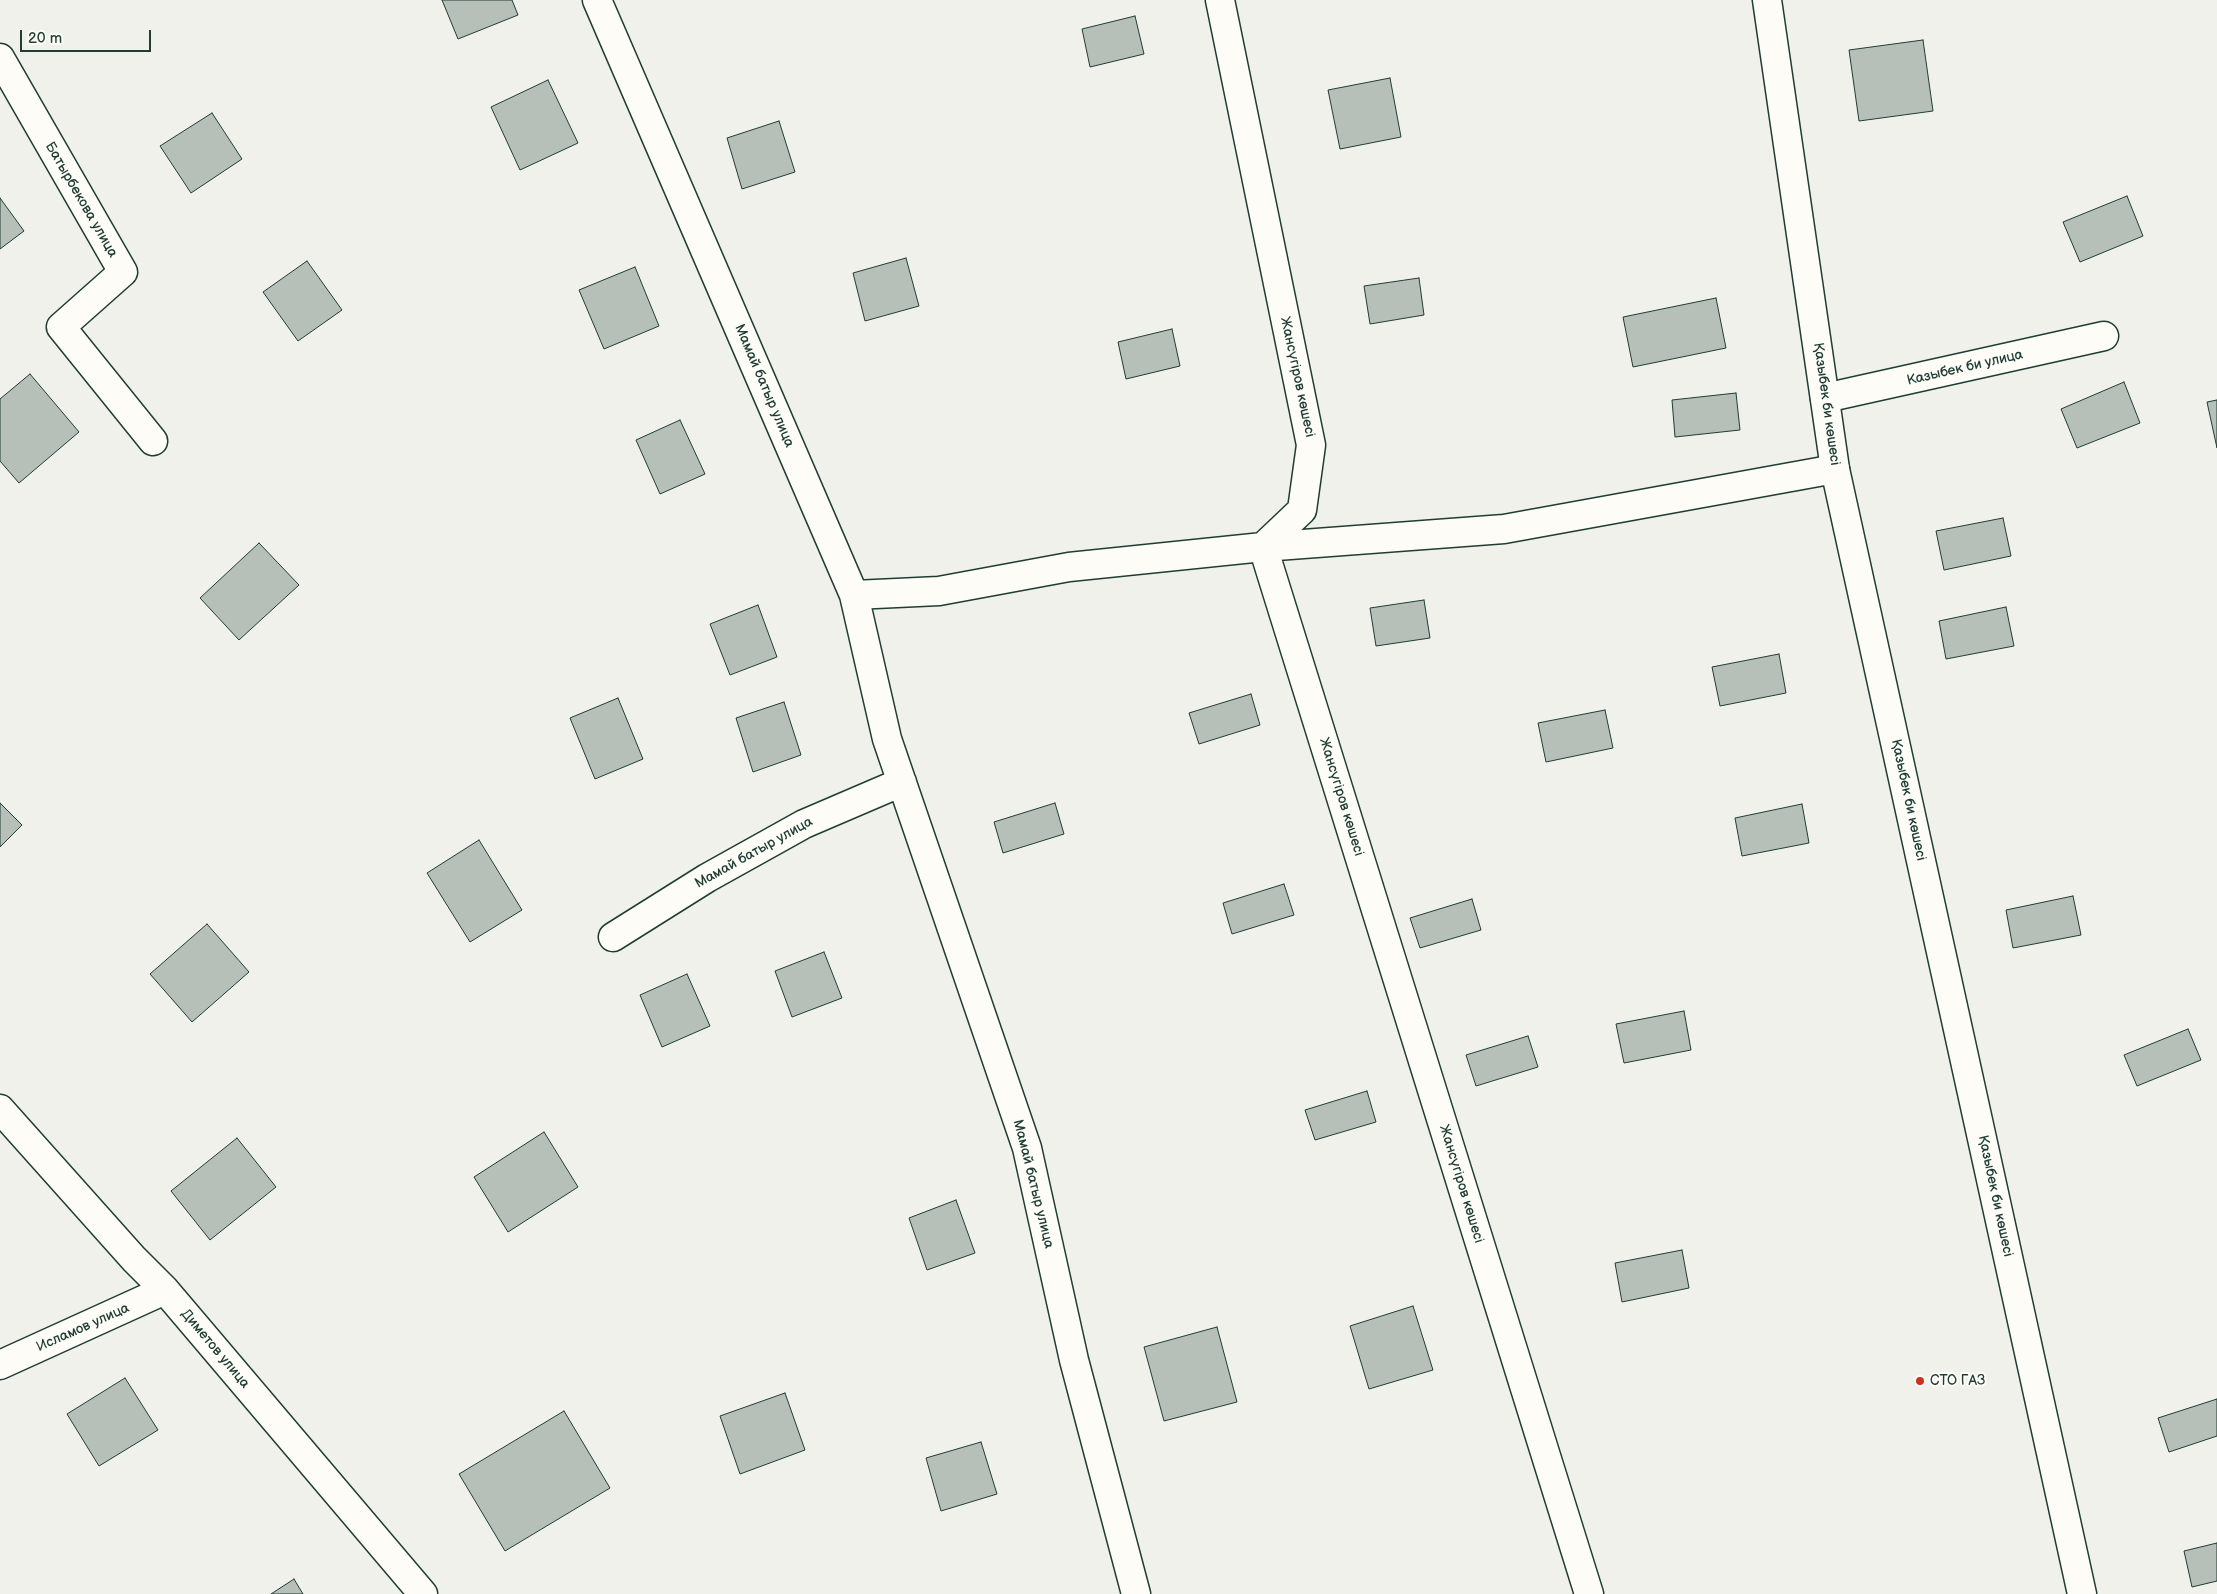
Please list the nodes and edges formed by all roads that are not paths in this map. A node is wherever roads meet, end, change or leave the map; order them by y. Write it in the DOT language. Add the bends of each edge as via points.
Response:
graph roads {
  1 [pos="597,0"];
  2 [pos="1220,0"];
  3 [pos="1767,0"];
  4 [pos="0,58"];
  5 [pos="2104,336"];
  6 [pos="1825,398"];
  7 [pos="153,442"];
  8 [pos="1835,468"];
  9 [pos="1263,547"];
  10 [pos="854,595"];
  11 [pos="902,782"];
  12 [pos="613,937"];
  13 [pos="0,1110"];
  14 [pos="165,1290"];
  15 [pos="0,1366"];
  16 [pos="423,1594"];
  17 [pos="1136,1594"];
  18 [pos="1589,1594"];
  19 [pos="2082,1594"];
  1 -- 10 [label="street, Мамай батыр улица"];
  2 -- 9 [label="street, Жансүгіров көшесі" via="1311,445 1302,510"];
  3 -- 6 [label="street, Қазыбек би көшесі"];
  4 -- 7 [label="street, Батырбекова улица" via="123,272 61,327"];
  5 -- 6 [label="street, Казыбек би улица"];
  6 -- 8 [label="street, Қазыбек би көшесі"];
  8 -- 9 [label="street" via="1504,529"];
  8 -- 19 [label="street, Қазыбек би көшесі"];
  9 -- 10 [label="street" via="1069,567 939,591"];
  9 -- 18 [label="street, Жансүгіров көшесі"];
  10 -- 11 [label="street, Мамай батыр улица" via="887,739"];
  11 -- 12 [label="street, Мамай батыр улица" via="804,824 706,878"];
  11 -- 17 [label="street, Мамай батыр улица" via="1026,1148 1074,1360"];
  13 -- 14 [label="street, Диметов улица"];
  14 -- 15 [label="street, Исламов улица"];
  14 -- 16 [label="street, Диметов улица"];
}
